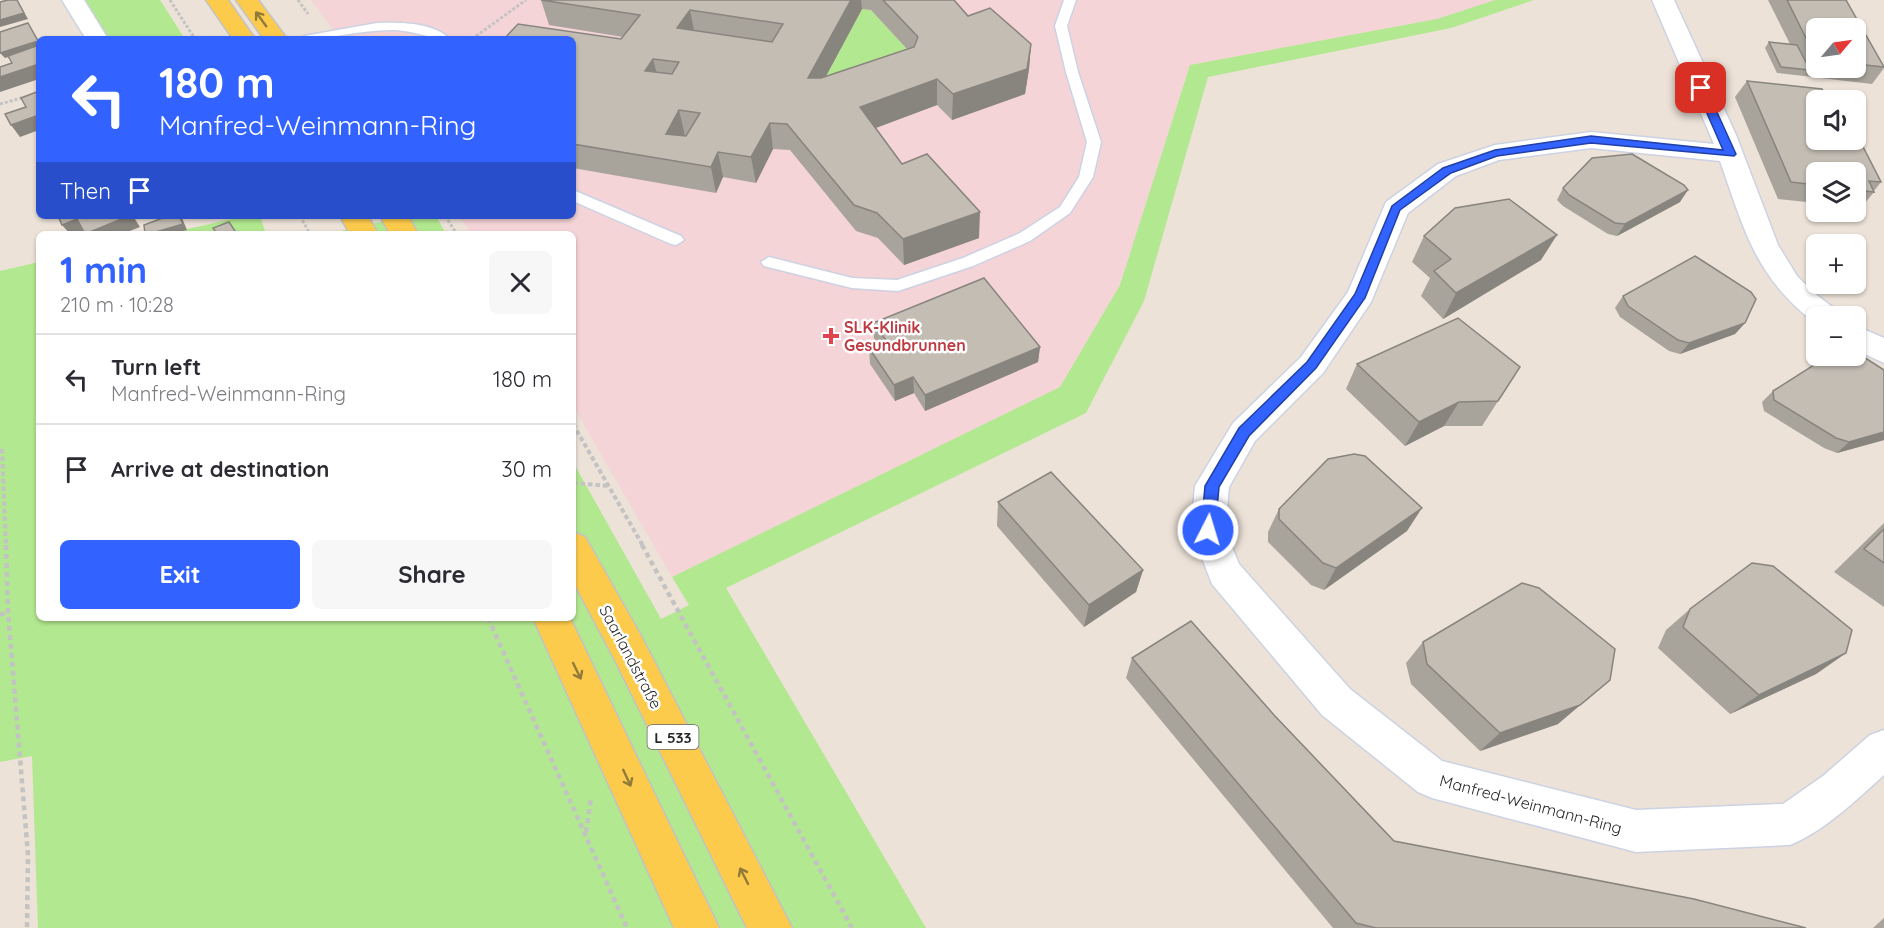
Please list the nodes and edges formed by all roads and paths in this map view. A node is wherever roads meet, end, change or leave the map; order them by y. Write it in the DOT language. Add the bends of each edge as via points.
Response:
graph roads {
  1 [pos="73,0"];
  2 [pos="170,0"];
  3 [pos="218,0"];
  4 [pos="247,0"];
  5 [pos="526,0"];
  6 [pos="1070,0"];
  7 [pos="1663,0"];
  8 [pos="95,36"];
  9 [pos="193,36"];
  10 [pos="242,36"];
  11 [pos="274,36"];
  12 [pos="323,36"];
  13 [pos="439,36"];
  14 [pos="476,36"];
  15 [pos="29,96"];
  16 [pos="0,104"];
  17 [pos="1730,154"];
  18 [pos="576,196"];
  19 [pos="676,240"];
  20 [pos="769,262"];
  21 [pos="1813,306"];
  22 [pos="1866,342"];
  23 [pos="1884,352"];
  24 [pos="576,429"];
  25 [pos="2,449"];
  26 [pos="576,483"];
  27 [pos="611,486"];
  28 [pos="576,553"];
  29 [pos="8,612"];
  30 [pos="0,615"];
  31 [pos="489,621"];
  32 [pos="552,621"];
  33 [pos="1884,749"];
  34 [pos="27,928"];
  35 [pos="627,928"];
  36 [pos="697,928"];
  37 [pos="770,928"];
  38 [pos="852,928"];
  1 -- 8 [label="street"];
  2 -- 9 [label="path"];
  3 -- 10 [label="main road"];
  11 -- 4 [label="main road, one-way"];
  5 -- 14 [label="path"];
  6 -- 20 [label="lane" via="1060,26 1094,142 1086,177 1065,210 1024,237 987,254 898,286 852,283"];
  7 -- 17 [label="street"];
  12 -- 13 [label="lane" via="395,26"];
  15 -- 16 [label="path"];
  17 -- 21 [label="street" via="1762,246 1782,279"];
  17 -- 33 [label="street, Manfred-Weinmann-Ring" via="1591,140 1495,153 1447,170 1396,208 1361,295 1312,365 1244,432 1212,486 1208,530 1225,573 1336,702 1432,778 1635,831 1790,824"];
  18 -- 19 [label="lane"];
  22 -- 23 [label="street"];
  24 -- 27 [label="path"];
  25 -- 29 [label="path"];
  26 -- 27 [label="path"];
  27 -- 38 [label="path"];
  37 -- 28 [label="main road, Saarlandstraße / L 533, one-way"];
  29 -- 30 [label="path"];
  29 -- 34 [label="path" via="28,855"];
  31 -- 35 [label="path"];
  32 -- 36 [label="main road, one-way"];
}
